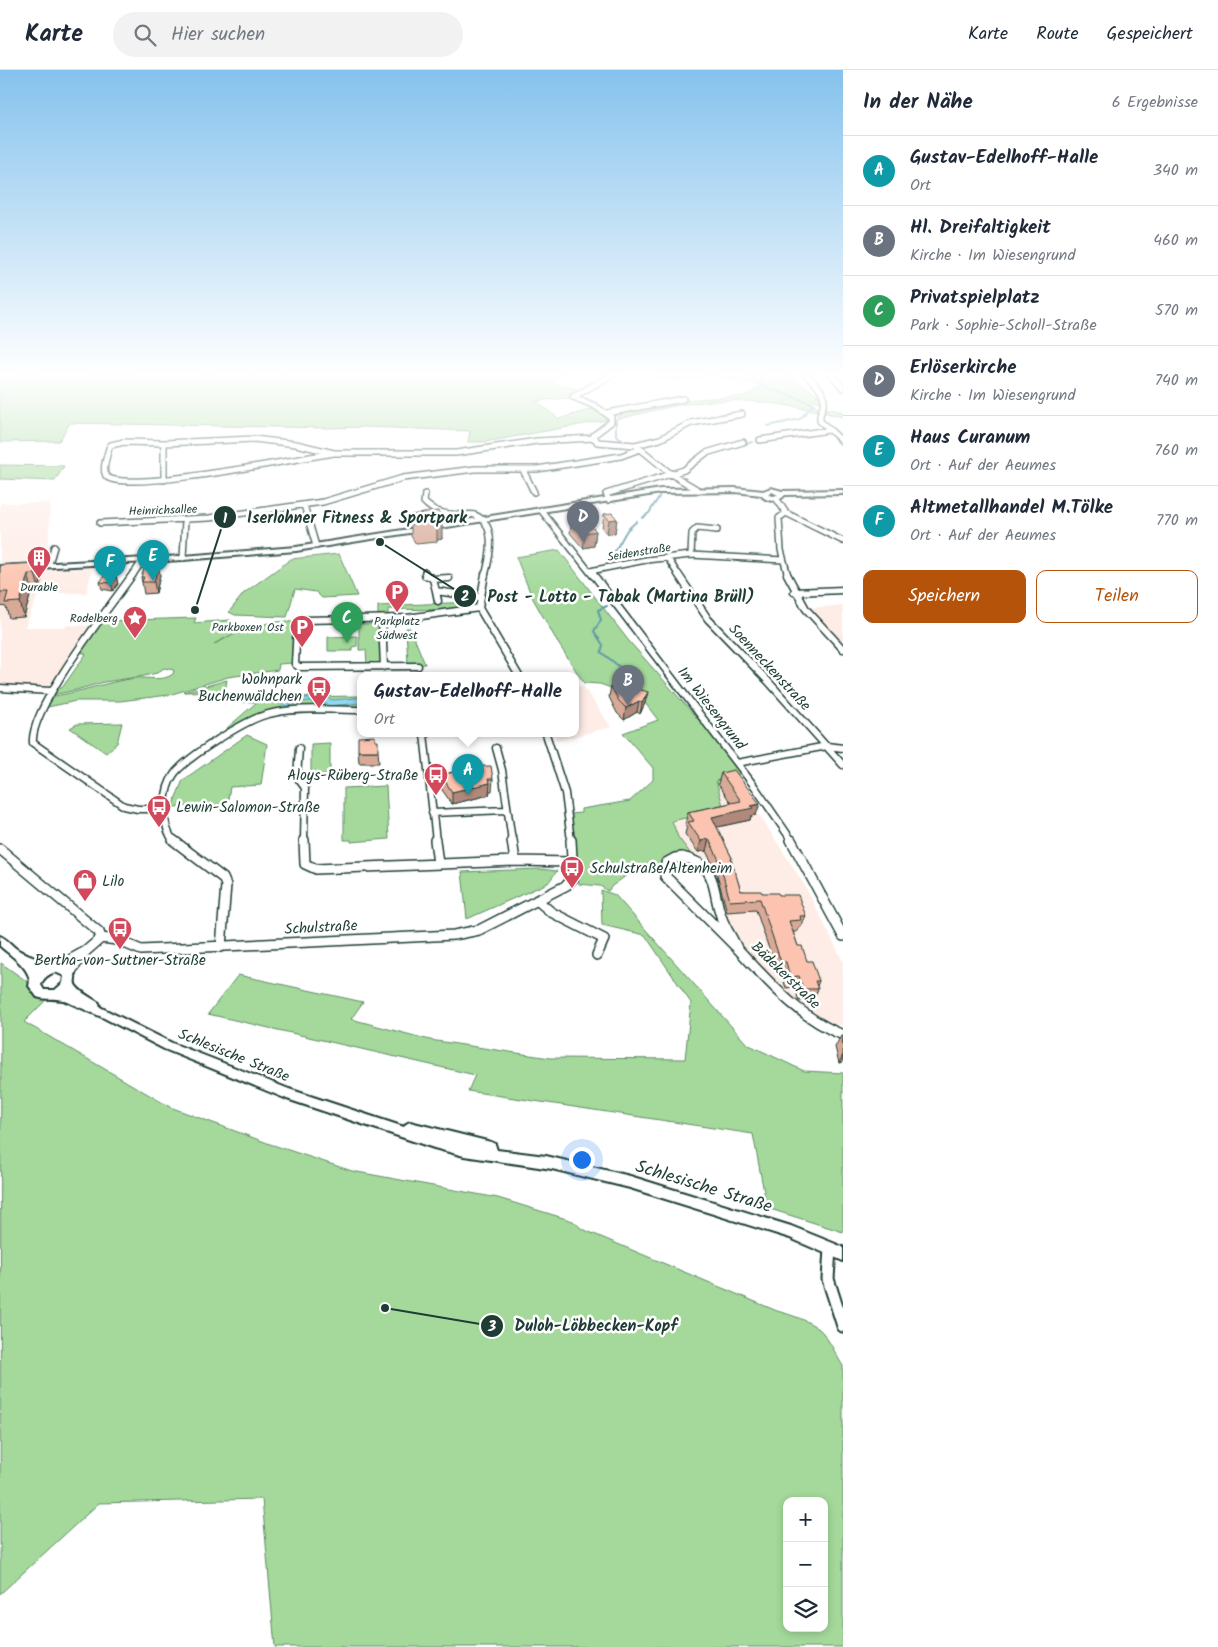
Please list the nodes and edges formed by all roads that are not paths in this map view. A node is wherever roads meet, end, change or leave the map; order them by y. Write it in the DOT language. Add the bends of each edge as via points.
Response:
graph roads {
  1 [pos="109,447"];
  2 [pos="164,447"];
  3 [pos="307,447"];
  4 [pos="499,447"];
  5 [pos="637,447"];
  6 [pos="728,447"];
  7 [pos="640,449"];
  8 [pos="334,453"];
  9 [pos="523,470"];
  10 [pos="671,474"];
  11 [pos="164,480"];
  12 [pos="698,490"];
  13 [pos="534,492"];
  14 [pos="843,492"];
  15 [pos="425,494"];
  16 [pos="778,496"];
  17 [pos="609,500"];
  18 [pos="304,505"];
  19 [pos="541,510"];
  20 [pos="786,512"];
  21 [pos="185,520"];
  22 [pos="481,520"];
  23 [pos="100,523"];
  24 [pos="717,530"];
  25 [pos="843,541"];
  26 [pos="316,546"];
  27 [pos="54,547"];
  28 [pos="691,555"];
  29 [pos="667,557"];
  30 [pos="183,558"];
  31 [pos="143,560"];
  32 [pos="783,560"];
  33 [pos="49,564"];
  34 [pos="0,568"];
  35 [pos="590,571"];
  36 [pos="425,572"];
  37 [pos="448,578"];
  38 [pos="433,579"];
  39 [pos="843,590"];
  40 [pos="436,591"];
  41 [pos="794,592"];
  42 [pos="478,597"];
  43 [pos="438,601"];
  44 [pos="479,608"];
  45 [pos="382,619"];
  46 [pos="843,649"];
  47 [pos="418,666"];
  48 [pos="384,667"];
  49 [pos="516,672"];
  50 [pos="0,688"];
  51 [pos="50,691"];
  52 [pos="357,710"];
  53 [pos="424,737"];
  54 [pos="547,737"];
  55 [pos="827,746"];
  56 [pos="299,748"];
  57 [pos="496,748"];
  58 [pos="843,748"];
  59 [pos="737,763"];
  60 [pos="843,765"];
  61 [pos="165,809"];
  62 [pos="507,810"];
  63 [pos="432,813"];
  64 [pos="0,850"];
  65 [pos="515,861"];
  66 [pos="571,862"];
  67 [pos="438,864"];
  68 [pos="537,900"];
  69 [pos="843,936"];
  70 [pos="101,938"];
  71 [pos="0,940"];
  72 [pos="221,946"];
  73 [pos="737,948"];
  74 [pos="86,951"];
  75 [pos="18,955"];
  76 [pos="597,955"];
  77 [pos="52,969"];
  78 [pos="70,979"];
  79 [pos="36,981"];
  80 [pos="57,994"];
  81 [pos="108,1015"];
  82 [pos="843,1035"];
  83 [pos="830,1249"];
  84 [pos="843,1254"];
  85 [pos="843,1326"];
  1 -- 11 [label="street" via="104,467 106,476 127,482"];
  2 -- 11 [label="street"];
  3 -- 8 [label="street"];
  4 -- 8 [label="street" via="431,453"];
  5 -- 7 [label="street"];
  6 -- 10 [label="street" via="706,453 684,470"];
  7 -- 9 [label="street, Heinrichsallee" via="620,456"];
  7 -- 10 [label="street"];
  8 -- 11 [label="street"];
  9 -- 13 [label="street"];
  9 -- 18 [label="street, Heinrichsallee" via="475,469 403,478"];
  10 -- 12 [label="street"];
  10 -- 17 [label="street" via="606,494"];
  12 -- 16 [label="main road"];
  12 -- 17 [label="main road"];
  14 -- 16 [label="main road"];
  15 -- 22 [label="street" via="424,502 432,510 454,516 475,516"];
  16 -- 20 [label="street"];
  17 -- 19 [label="main road"];
  18 -- 21 [label="street, Heinrichsallee"];
  18 -- 26 [label="street"];
  19 -- 22 [label="main road"];
  19 -- 35 [label="street, Im Wiesengrund"];
  20 -- 25 [label="street"];
  20 -- 32 [label="street" via="779,518"];
  21 -- 23 [label="street, Heinrichsallee"];
  21 -- 30 [label="street"];
  22 -- 26 [label="main road"];
  22 -- 42 [label="street" via="492,540 492,550"];
  24 -- 28 [label="street, Seidenstraße" via="696,528 692,534"];
  26 -- 30 [label="main road"];
  27 -- 33 [label="street"];
  28 -- 29 [label="street, Seidenstraße"];
  28 -- 32 [label="street, Seidenstraße"];
  29 -- 35 [label="street, Seidenstraße"];
  29 -- 55 [label="street, Soenneckenstraße" via="708,619"];
  30 -- 31 [label="main road"];
  31 -- 33 [label="main road"];
  31 -- 51 [label="street"];
  32 -- 41 [label="street"];
  33 -- 34 [label="main road"];
  35 -- 59 [label="street, Im Wiesengrund"];
  36 -- 38 [label="street" via="425,576"];
  37 -- 38 [label="street"];
  38 -- 40 [label="street"];
  39 -- 41 [label="street"];
  40 -- 42 [label="street"];
  40 -- 43 [label="street"];
  41 -- 46 [label="street"];
  42 -- 44 [label="street"];
  44 -- 45 [label="street"];
  44 -- 49 [label="street"];
  45 -- 48 [label="street"];
  45 -- 48 [label="street" via="300,622 297,625 295,664 308,668"];
  47 -- 48 [label="street"];
  50 -- 51 [label="street"];
  51 -- 61 [label="street" via="32,735 33,742 124,806"];
  52 -- 61 [label="street" via="277,712 251,720 174,774"];
  53 -- 63 [label="street"];
  54 -- 66 [label="street, Schulstraße" via="561,778 572,844"];
  55 -- 58 [label="street"];
  55 -- 59 [label="street"];
  55 -- 60 [label="street, Soenneckenstraße"];
  56 -- 67 [label="street" via="297,777 304,788 305,864 316,869"];
  57 -- 62 [label="street"];
  59 -- 69 [label="street, Im Wiesengrund" via="793,842"];
  61 -- 72 [label="street" via="167,832 175,842 217,872 226,884"];
  62 -- 63 [label="street"];
  62 -- 65 [label="street"];
  63 -- 67 [label="street"];
  64 -- 70 [label="street" via="99,932"];
  65 -- 66 [label="street"];
  65 -- 67 [label="street"];
  66 -- 68 [label="street, Schulstraße" via="573,873 569,883"];
  68 -- 72 [label="street, Schulstraße" via="479,930 454,934"];
  68 -- 76 [label="street" via="552,912 604,939"];
  70 -- 72 [label="street, Schulstraße" via="117,940 141,950"];
  70 -- 74 [label="street"];
  71 -- 75 [label="main road"];
  73 -- 73 [label="street, Bädekerstraße" via="721,915 711,875 702,863 682,857 669,860 665,876"];
  73 -- 82 [label="street, Bädekerstraße" via="798,1011"];
  74 -- 77 [label="street"];
  74 -- 78 [label="street"];
  75 -- 77 [label="main road"];
  75 -- 79 [label="main road" via="33,970"];
  77 -- 78 [label="main road" via="66,971"];
  77 -- 79 [label="main road"];
  78 -- 80 [label="main road" via="66,989"];
  78 -- 81 [label="main road, Schlesische Straße" via="73,990"];
  79 -- 80 [label="main road" via="35,986 41,994"];
  80 -- 81 [label="main road, Schlesische Straße"];
  81 -- 83 [label="main road, Schlesische Straße" via="209,1064 287,1094 434,1142 630,1182 739,1214"];
  83 -- 84 [label="main road, Schlesische Straße"];
  83 -- 85 [label="street" via="827,1276"];
}
